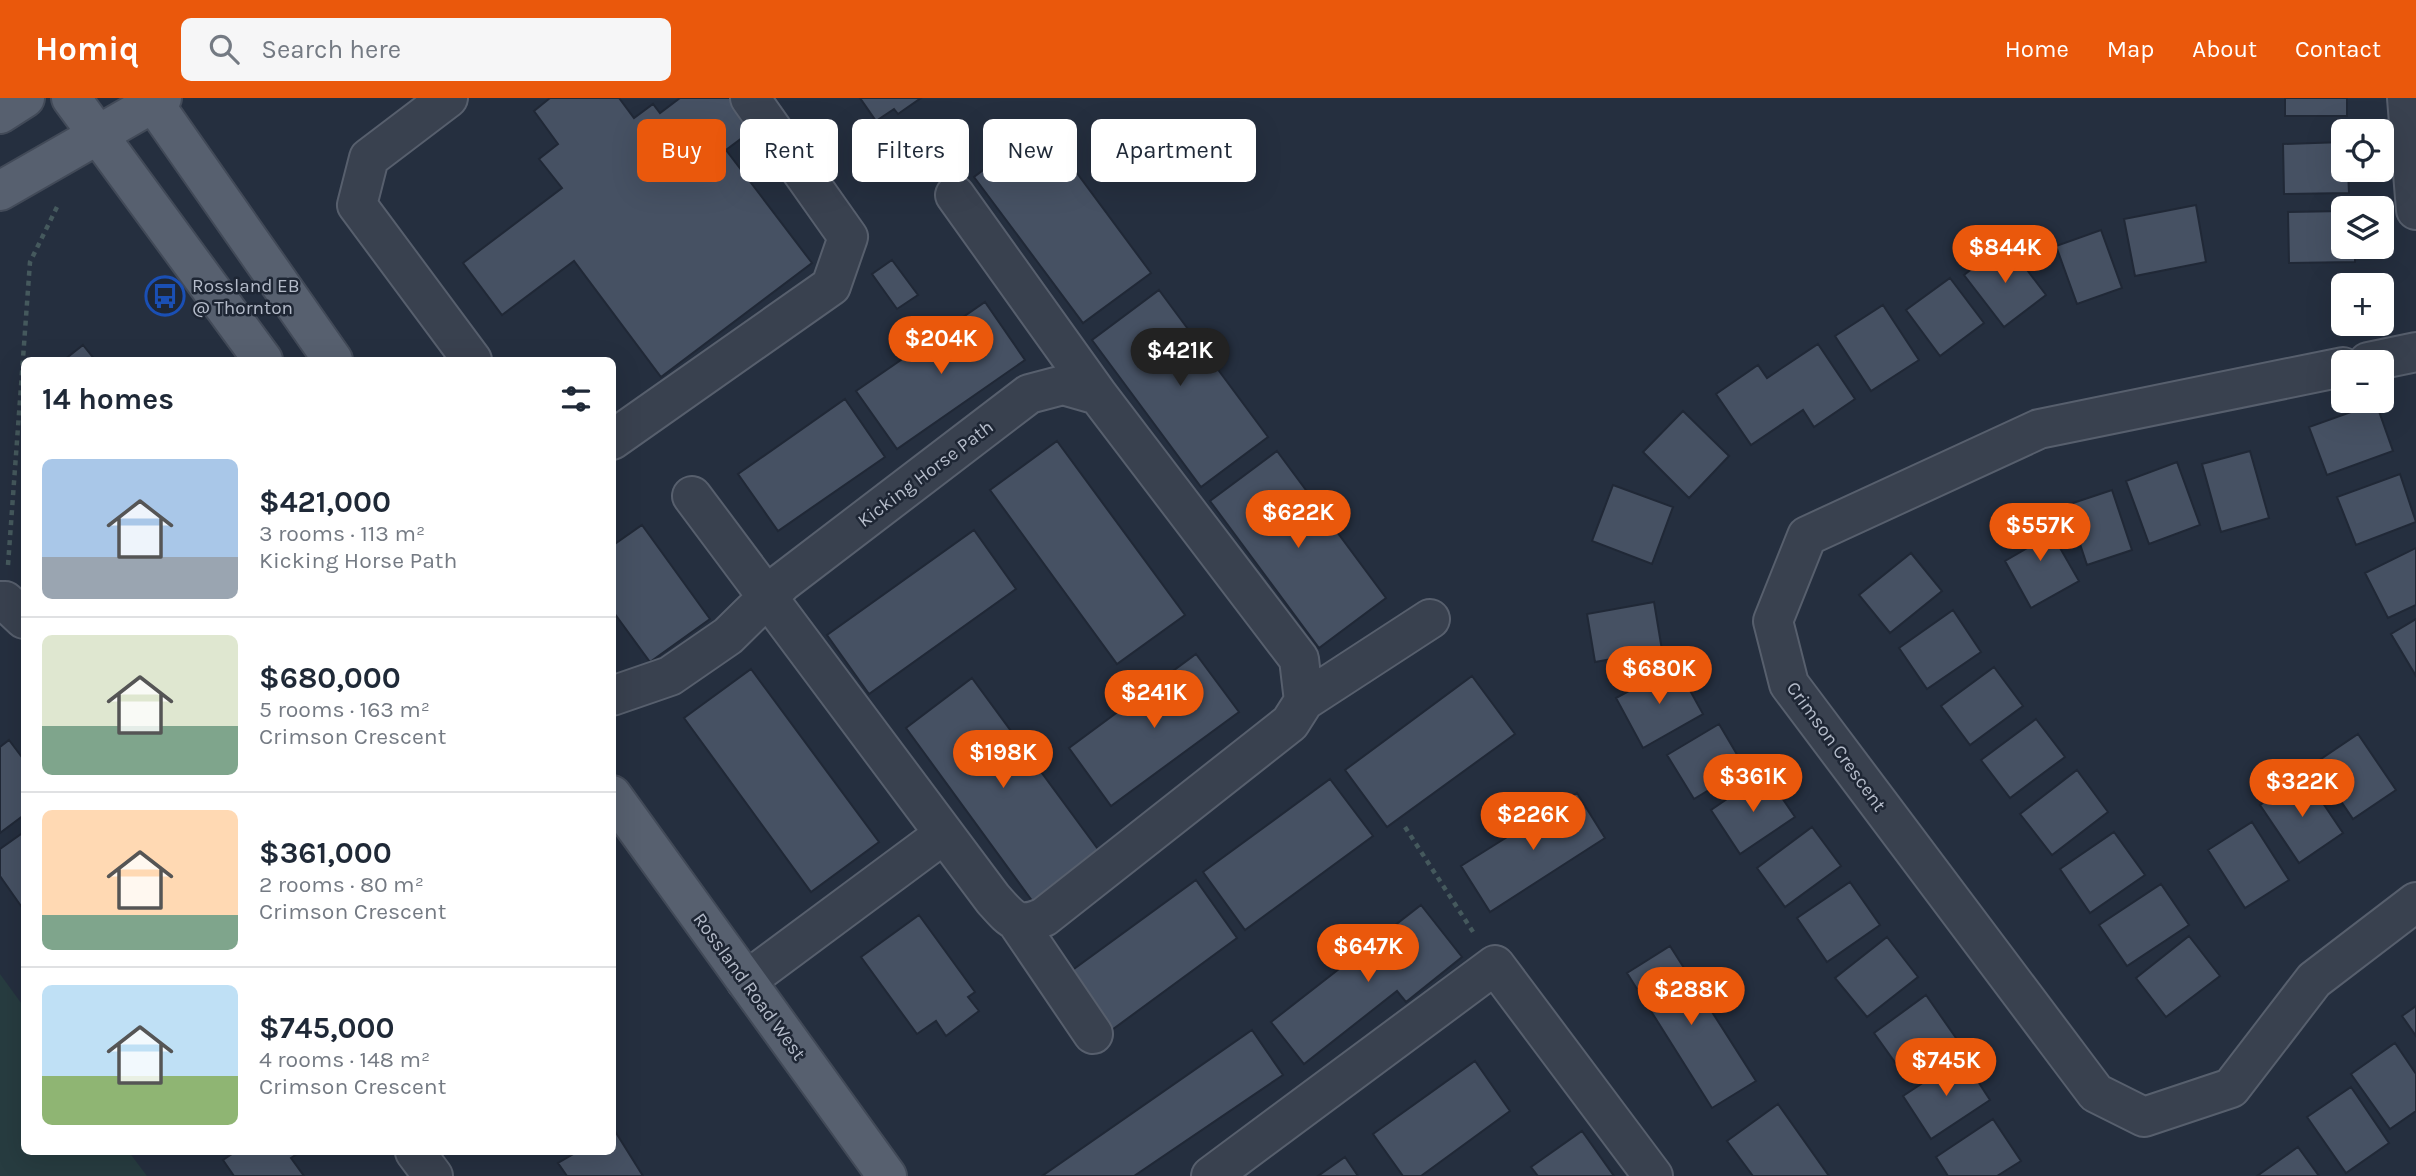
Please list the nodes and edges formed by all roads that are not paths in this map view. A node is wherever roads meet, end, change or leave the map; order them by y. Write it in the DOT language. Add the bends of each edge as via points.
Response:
graph roads {
  1 [pos="24,98"];
  2 [pos="71,98"];
  3 [pos="448,98"];
  4 [pos="750,98"];
  5 [pos="2407,98"];
  6 [pos="155,100"];
  7 [pos="0,114"];
  8 [pos="97,133"];
  9 [pos="0,191"];
  10 [pos="955,195"];
  11 [pos="2416,210"];
  12 [pos="2416,352"];
  13 [pos="261,357"];
  14 [pos="331,357"];
  15 [pos="470,357"];
  16 [pos="2394,357"];
  17 [pos="2331,369"];
  18 [pos="1098,394"];
  19 [pos="616,437"];
  20 [pos="692,496"];
  21 [pos="768,600"];
  22 [pos="1430,618"];
  23 [pos="616,695"];
  24 [pos="1304,701"];
  25 [pos="616,801"];
  26 [pos="944,834"];
  27 [pos="2416,902"];
  28 [pos="1017,922"];
  29 [pos="746,981"];
  30 [pos="1093,1034"];
  31 [pos="417,1155"];
  32 [pos="433,1176"];
  33 [pos="887,1176"];
  34 [pos="1211,1176"];
  35 [pos="1653,1176"];
  1 -- 7 [label="main road"];
  2 -- 8 [label="main road"];
  3 -- 15 [label="street" via="369,158 357,205"];
  4 -- 19 [label="street" via="848,237 831,286"];
  5 -- 11 [label="street"];
  6 -- 8 [label="main road"];
  6 -- 14 [label="main road"];
  8 -- 9 [label="main road"];
  8 -- 13 [label="main road"];
  10 -- 18 [label="street"];
  12 -- 16 [label="street"];
  17 -- 27 [label="street, Crimson Crescent" via="2039,429 1807,536 1773,621 1788,684 2096,1093 2144,1117 2231,1088 2314,980"];
  18 -- 21 [label="street, Kicking Horse Path" via="1063,385 1029,394 783,582"];
  18 -- 24 [label="street" via="1299,659"];
  20 -- 21 [label="street"];
  21 -- 23 [label="street, Kicking Horse Path" via="728,636 670,676"];
  21 -- 26 [label="street"];
  22 -- 24 [label="street"];
  24 -- 28 [label="street" via="1290,723 1044,917 1029,924"];
  25 -- 29 [label="main road, Rossland Road West"];
  26 -- 28 [label="street" via="993,899"];
  26 -- 29 [label="street"];
  28 -- 30 [label="street"];
  29 -- 33 [label="main road, Rossland Road West"];
  31 -- 32 [label="street"];
  34 -- 35 [label="street" via="1495,965"];
}
